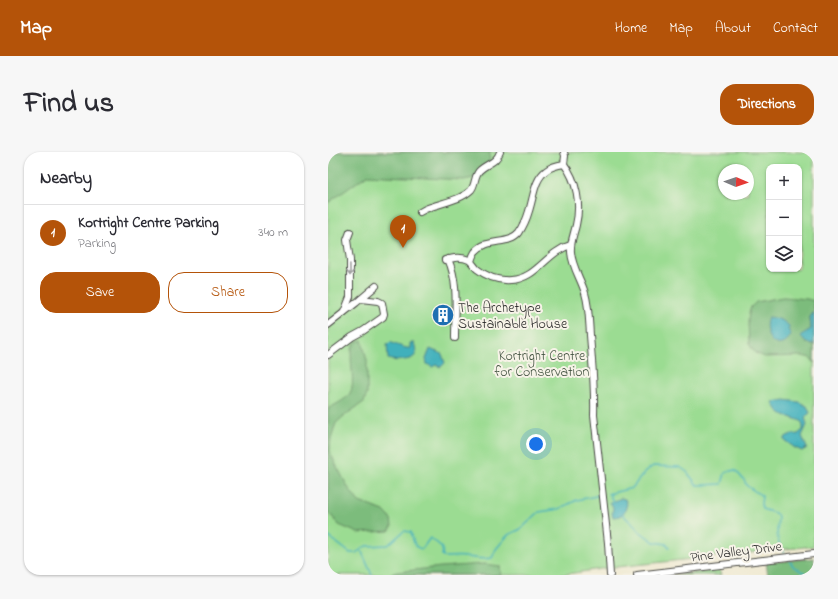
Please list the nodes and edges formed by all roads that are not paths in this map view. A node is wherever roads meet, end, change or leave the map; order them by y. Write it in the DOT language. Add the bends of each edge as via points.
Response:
graph roads {
  1 [pos="500,152"];
  2 [pos="564,152"];
  3 [pos="564,164"];
  4 [pos="420,212"];
  5 [pos="350,232"];
  6 [pos="571,245"];
  7 [pos="471,261"];
  8 [pos="376,286"];
  9 [pos="360,299"];
  10 [pos="344,312"];
  11 [pos="328,325"];
  12 [pos="455,338"];
  13 [pos="328,355"];
  14 [pos="814,554"];
  15 [pos="610,575"];
  16 [pos="637,575"];
  1 -- 4 [label="street" via="497,159 476,174 472,188 466,194"];
  2 -- 3 [label="street"];
  3 -- 6 [label="street" via="573,178 577,194 577,221"];
  3 -- 7 [label="street" via="547,169 541,176 518,233 513,238 484,245 475,252"];
  5 -- 10 [label="street, one-way" via="347,240 350,297"];
  6 -- 7 [label="street" via="560,249 528,276 513,280 496,279 485,275"];
  6 -- 15 [label="street" via="572,259 585,292 589,317 594,415"];
  7 -- 12 [label="street" via="457,257 446,259 453,271 456,293"];
  8 -- 9 [label="street"];
  9 -- 10 [label="street"];
  9 -- 13 [label="street" via="382,303 383,317"];
  10 -- 11 [label="street"];
  14 -- 16 [label="street, Pine Valley Drive"];
}
